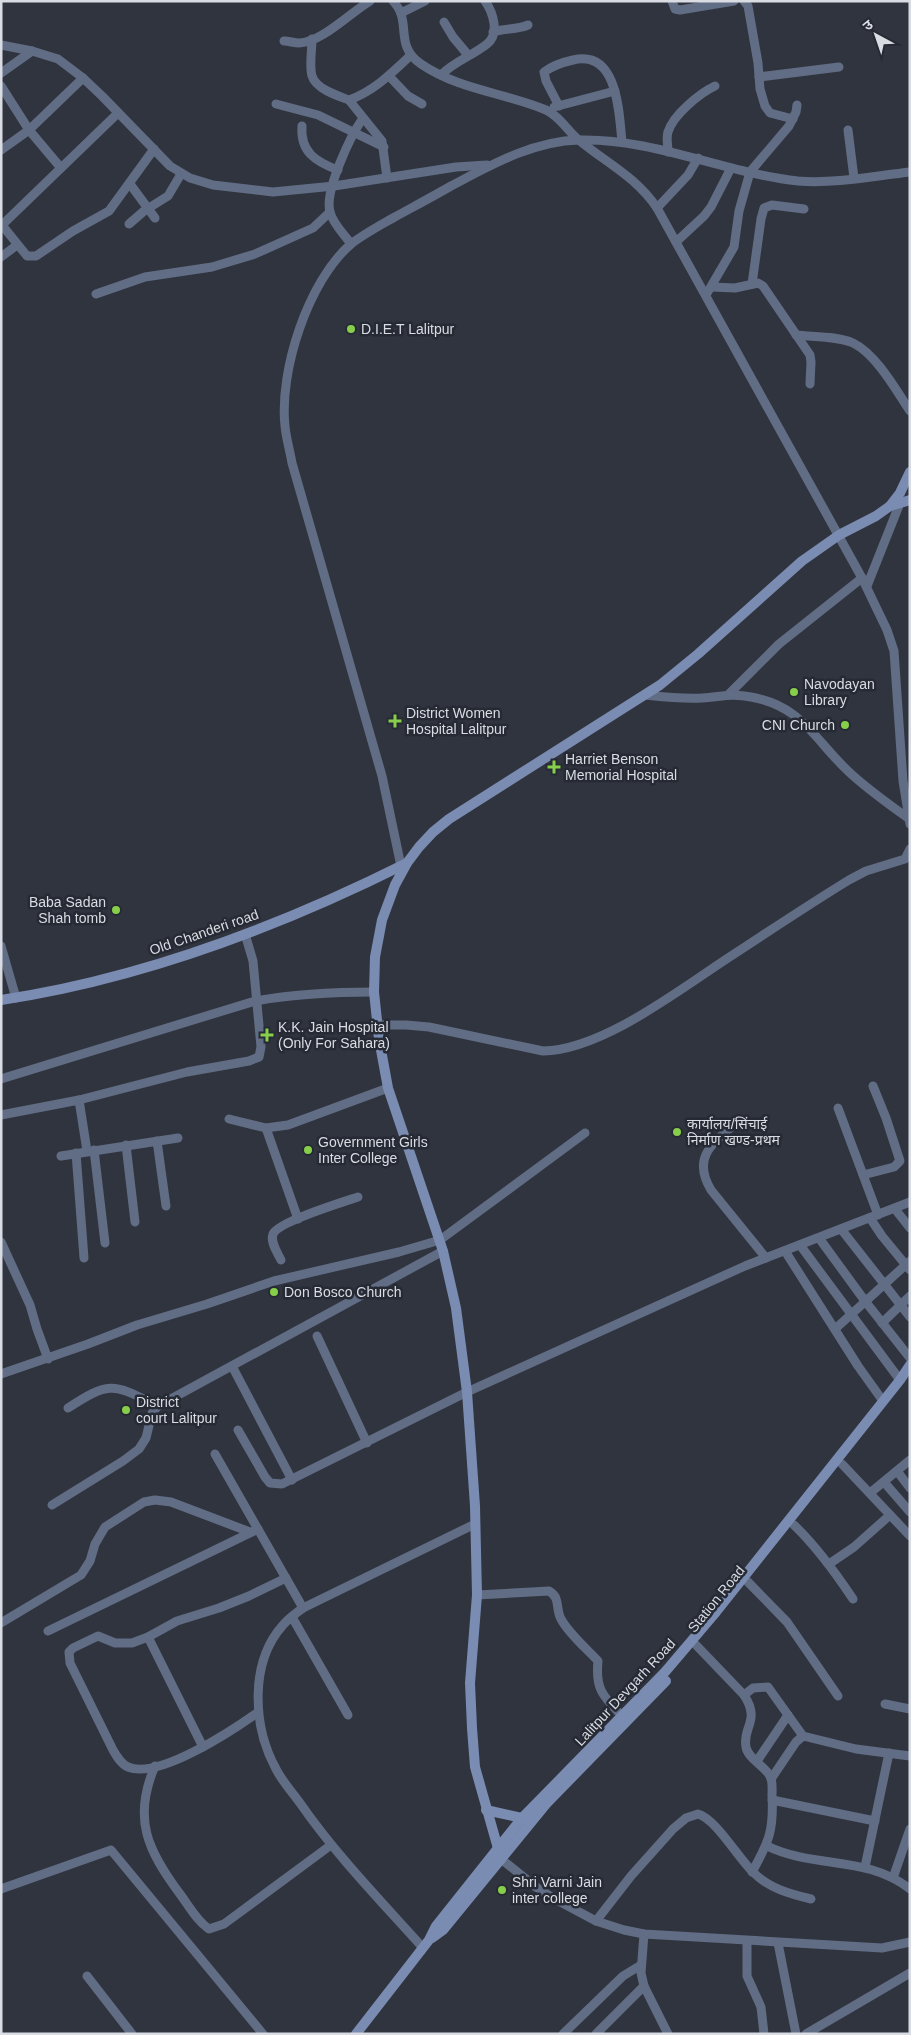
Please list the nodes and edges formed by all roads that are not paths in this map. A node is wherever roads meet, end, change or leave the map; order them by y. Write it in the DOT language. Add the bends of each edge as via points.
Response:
graph roads {
  1 [pos="370,1"];
  2 [pos="393,1"];
  3 [pos="425,1"];
  4 [pos="485,1"];
  5 [pos="672,1"];
  6 [pos="734,1"];
  7 [pos="746,4"];
  8 [pos="401,13"];
  9 [pos="444,22"];
  10 [pos="528,25"];
  11 [pos="493,32"];
  12 [pos="312,39"];
  13 [pos="284,41"];
  14 [pos="1,45"];
  15 [pos="32,51"];
  16 [pos="411,55"];
  17 [pos="468,55"];
  18 [pos="839,67"];
  19 [pos="1,73"];
  20 [pos="441,75"];
  21 [pos="389,76"];
  22 [pos="759,77"];
  23 [pos="83,78"];
  24 [pos="1,86"];
  25 [pos="715,86"];
  26 [pos="616,91"];
  27 [pos="349,100"];
  28 [pos="276,104"];
  29 [pos="422,104"];
  30 [pos="797,104"];
  31 [pos="559,106"];
  32 [pos="544,110"];
  33 [pos="118,112"];
  34 [pos="363,118"];
  35 [pos="793,119"];
  36 [pos="302,126"];
  37 [pos="29,130"];
  38 [pos="848,130"];
  39 [pos="353,132"];
  40 [pos="578,140"];
  41 [pos="622,142"];
  42 [pos="384,147"];
  43 [pos="154,149"];
  44 [pos="1,150"];
  45 [pos="668,152"];
  46 [pos="698,158"];
  47 [pos="492,164"];
  48 [pos="61,168"];
  49 [pos="732,168"];
  50 [pos="338,170"];
  51 [pos="750,172"];
  52 [pos="910,172"];
  53 [pos="181,174"];
  54 [pos="386,178"];
  55 [pos="854,178"];
  56 [pos="130,184"];
  57 [pos="334,186"];
  58 [pos="149,208"];
  59 [pos="657,208"];
  60 [pos="804,209"];
  61 [pos="330,212"];
  62 [pos="156,218"];
  63 [pos="130,224"];
  64 [pos="2,225"];
  65 [pos="676,242"];
  66 [pos="351,244"];
  67 [pos="17,245"];
  68 [pos="1,256"];
  69 [pos="752,284"];
  70 [pos="712,287"];
  71 [pos="96,294"];
  72 [pos="706,295"];
  73 [pos="796,335"];
  74 [pos="810,384"];
  75 [pos="910,411"];
  76 [pos="910,472"];
  77 [pos="900,503"];
  78 [pos="838,535"];
  79 [pos="862,578"];
  80 [pos="867,586"];
  81 [pos="729,694"];
  82 [pos="645,695"];
  83 [pos="909,821"];
  84 [pos="908,853"];
  85 [pos="404,864"];
  86 [pos="245,934"];
  87 [pos="1,946"];
  88 [pos="374,992"];
  89 [pos="16,998"];
  90 [pos="1,1000"];
  91 [pos="255,1001"];
  92 [pos="376,1020"];
  93 [pos="1,1079"];
  94 [pos="873,1086"];
  95 [pos="388,1088"];
  96 [pos="79,1100"];
  97 [pos="838,1108"];
  98 [pos="1,1116"];
  99 [pos="229,1119"];
  100 [pos="741,1119"];
  101 [pos="266,1128"];
  102 [pos="585,1133"];
  103 [pos="178,1138"];
  104 [pos="157,1141"];
  105 [pos="126,1146"];
  106 [pos="90,1151"];
  107 [pos="76,1153"];
  108 [pos="61,1156"];
  109 [pos="863,1175"];
  110 [pos="358,1197"];
  111 [pos="910,1202"];
  112 [pos="166,1206"];
  113 [pos="895,1209"];
  114 [pos="874,1217"];
  115 [pos="298,1219"];
  116 [pos="135,1222"];
  117 [pos="910,1228"];
  118 [pos="841,1229"];
  119 [pos="819,1238"];
  120 [pos="440,1240"];
  121 [pos="1,1242"];
  122 [pos="105,1243"];
  123 [pos="800,1245"];
  124 [pos="785,1250"];
  125 [pos="443,1251"];
  126 [pos="84,1258"];
  127 [pos="766,1258"];
  128 [pos="281,1260"];
  129 [pos="908,1265"];
  130 [pos="884,1284"];
  131 [pos="910,1296"];
  132 [pos="865,1301"];
  133 [pos="900,1305"];
  134 [pos="850,1315"];
  135 [pos="910,1317"];
  136 [pos="882,1323"];
  137 [pos="835,1329"];
  138 [pos="317,1336"];
  139 [pos="48,1358"];
  140 [pos="910,1358"];
  141 [pos="910,1365"];
  142 [pos="232,1366"];
  143 [pos="2,1374"];
  144 [pos="910,1374"];
  145 [pos="900,1380"];
  146 [pos="467,1392"];
  147 [pos="884,1401"];
  148 [pos="158,1406"];
  149 [pos="68,1408"];
  150 [pos="238,1430"];
  151 [pos="367,1443"];
  152 [pos="215,1454"];
  153 [pos="910,1460"];
  154 [pos="842,1464"];
  155 [pos="897,1471"];
  156 [pos="292,1480"];
  157 [pos="884,1482"];
  158 [pos="910,1488"];
  159 [pos="870,1493"];
  160 [pos="52,1505"];
  161 [pos="910,1512"];
  162 [pos="890,1515"];
  163 [pos="475,1524"];
  164 [pos="794,1524"];
  165 [pos="254,1531"];
  166 [pos="910,1536"];
  167 [pos="829,1564"];
  168 [pos="286,1578"];
  169 [pos="748,1582"];
  170 [pos="477,1595"];
  171 [pos="853,1599"];
  172 [pos="304,1608"];
  173 [pos="292,1617"];
  174 [pos="1,1622"];
  175 [pos="48,1631"];
  176 [pos="148,1637"];
  177 [pos="696,1645"];
  178 [pos="744,1695"];
  179 [pos="838,1696"];
  180 [pos="884,1704"];
  181 [pos="910,1709"];
  182 [pos="257,1713"];
  183 [pos="348,1715"];
  184 [pos="788,1715"];
  185 [pos="622,1716"];
  186 [pos="804,1736"];
  187 [pos="203,1747"];
  188 [pos="890,1753"];
  189 [pos="910,1756"];
  190 [pos="757,1761"];
  191 [pos="155,1766"];
  192 [pos="771,1780"];
  193 [pos="772,1800"];
  194 [pos="486,1810"];
  195 [pos="527,1819"];
  196 [pos="875,1820"];
  197 [pos="910,1829"];
  198 [pos="331,1845"];
  199 [pos="767,1846"];
  200 [pos="498,1848"];
  201 [pos="501,1859"];
  202 [pos="865,1867"];
  203 [pos="752,1872"];
  204 [pos="893,1878"];
  205 [pos="1,1889"];
  206 [pos="910,1889"];
  207 [pos="811,1899"];
  208 [pos="596,1921"];
  209 [pos="644,1934"];
  210 [pos="747,1942"];
  211 [pos="910,1942"];
  212 [pos="426,1944"];
  213 [pos="778,1944"];
  214 [pos="641,1965"];
  215 [pos="910,1973"];
  216 [pos="87,1976"];
  217 [pos="644,1986"];
  218 [pos="259,2032"];
  219 [pos="132,2034"];
  220 [pos="356,2034"];
  221 [pos="564,2034"];
  222 [pos="596,2034"];
  223 [pos="668,2034"];
  224 [pos="764,2034"];
  225 [pos="796,2034"];
  226 [pos="806,2034"];
  1 -- 12 [label="street"];
  2 -- 8 [label="street"];
  3 -- 8 [label="street"];
  4 -- 11 [label="street" via="492,13"];
  5 -- 6 [label="street" via="675,9 680,10"];
  7 -- 22 [label="street"];
  8 -- 16 [label="street" via="405,45"];
  9 -- 17 [label="street"];
  10 -- 11 [label="street" via="516,30"];
  11 -- 17 [label="street" via="487,45"];
  12 -- 13 [label="street" via="299,43"];
  12 -- 27 [label="street" via="312,76 326,90"];
  14 -- 15 [label="street"];
  15 -- 19 [label="street"];
  15 -- 23 [label="street" via="58,59"];
  16 -- 20 [label="street"];
  16 -- 21 [label="street"];
  17 -- 20 [label="street"];
  18 -- 22 [label="street"];
  20 -- 32 [label="street"];
  21 -- 27 [label="street" via="365,94"];
  21 -- 29 [label="street" via="408,96"];
  22 -- 35 [label="street" via="768,111"];
  23 -- 33 [label="street"];
  23 -- 37 [label="street"];
  24 -- 37 [label="street"];
  25 -- 45 [label="street" via="696,98 674,120 668,134"];
  26 -- 31 [label="street"];
  26 -- 31 [label="street" via="613,81 596,63 587,59 566,62 547,70 544,76"];
  26 -- 41 [label="street"];
  27 -- 34 [label="street"];
  28 -- 39 [label="street" via="318,115"];
  30 -- 35 [label="street"];
  31 -- 32 [label="street"];
  32 -- 40 [label="street" via="555,116"];
  33 -- 43 [label="street"];
  33 -- 48 [label="street"];
  34 -- 39 [label="street"];
  34 -- 42 [label="street" via="379,135"];
  35 -- 51 [label="street"];
  36 -- 50 [label="street" via="303,140 312,158"];
  37 -- 44 [label="street"];
  37 -- 48 [label="street"];
  38 -- 55 [label="street"];
  39 -- 42 [label="street"];
  39 -- 50 [label="street"];
  40 -- 41 [label="street"];
  40 -- 47 [label="street" via="545,144"];
  40 -- 59 [label="street" via="630,176"];
  41 -- 45 [label="street"];
  42 -- 54 [label="street"];
  43 -- 53 [label="street"];
  43 -- 56 [label="street"];
  45 -- 46 [label="street"];
  46 -- 49 [label="street"];
  46 -- 59 [label="street" via="688,175"];
  47 -- 54 [label="street"];
  47 -- 66 [label="street"];
  48 -- 64 [label="street"];
  49 -- 51 [label="street"];
  49 -- 65 [label="street" via="711,207"];
  50 -- 57 [label="street"];
  51 -- 55 [label="street" via="799,181"];
  51 -- 70 [label="street" via="739,211 734,248"];
  52 -- 55 [label="street"];
  53 -- 57 [label="street" via="213,185 273,192"];
  53 -- 58 [label="street" via="168,196"];
  54 -- 57 [label="street"];
  56 -- 58 [label="street"];
  56 -- 67 [label="street" via="110,211 36,256 27,256"];
  57 -- 61 [label="street" via="329,198"];
  58 -- 62 [label="street"];
  58 -- 63 [label="street"];
  59 -- 65 [label="street"];
  60 -- 69 [label="street" via="772,205 764,208"];
  61 -- 66 [label="street"];
  61 -- 71 [label="street" via="313,228 255,254 212,267 140,278"];
  64 -- 67 [label="street"];
  65 -- 72 [label="street"];
  66 -- 85 [label="street" via="315,291 303,320 287,373 285,426 292,463"];
  67 -- 68 [label="street"];
  69 -- 70 [label="street"];
  69 -- 73 [label="street" via="763,286"];
  70 -- 72 [label="street"];
  72 -- 78 [label="street"];
  73 -- 74 [label="street" via="810,356"];
  73 -- 75 [label="street" via="839,340 857,346 871,357"];
  76 -- 77 [label="street" via="900,493"];
  77 -- 78 [label="street"];
  77 -- 80 [label="street"];
  78 -- 79 [label="street"];
  78 -- 82 [label="street" via="802,561 698,654"];
  79 -- 80 [label="street"];
  79 -- 81 [label="street" via="779,644"];
  80 -- 83 [label="street" via="894,651"];
  81 -- 82 [label="street" via="704,698"];
  81 -- 83 [label="street" via="773,702 793,713 846,770"];
  82 -- 85 [label="street" via="450,819 433,832"];
  84 -- 92 [label="street" via="849,880 619,1027 571,1047 543,1051 429,1027"];
  85 -- 86 [label="street, Old Chanderi road" via="323,903"];
  85 -- 88 [label="street" via="382,920 375,957"];
  86 -- 89 [label="street, Old Chanderi road" via="81,985"];
  86 -- 91 [label="street" via="253,960"];
  87 -- 89 [label="street"];
  88 -- 91 [label="street" via="327,992"];
  88 -- 92 [label="street"];
  89 -- 90 [label="street, Old Chanderi road"];
  91 -- 93 [label="street"];
  91 -- 96 [label="street" via="261,1053 254,1060 187,1072"];
  92 -- 95 [label="street"];
  94 -- 109 [label="street" via="900,1161 894,1167"];
  95 -- 101 [label="street" via="288,1125"];
  95 -- 120 [label="street"];
  96 -- 98 [label="street"];
  96 -- 106 [label="street"];
  97 -- 109 [label="street"];
  99 -- 101 [label="street"];
  100 -- 127 [label="street" via="712,1144 704,1157 702,1170 711,1190"];
  101 -- 115 [label="street"];
  102 -- 120 [label="street"];
  103 -- 104 [label="street"];
  104 -- 105 [label="street"];
  104 -- 112 [label="street"];
  105 -- 106 [label="street"];
  105 -- 116 [label="street"];
  106 -- 107 [label="street"];
  106 -- 122 [label="street"];
  107 -- 108 [label="street"];
  107 -- 126 [label="street"];
  109 -- 114 [label="street"];
  110 -- 115 [label="street"];
  111 -- 113 [label="street"];
  113 -- 114 [label="street"];
  113 -- 117 [label="street"];
  114 -- 118 [label="street"];
  114 -- 129 [label="street"];
  115 -- 128 [label="street" via="274,1232 274,1244"];
  118 -- 119 [label="street"];
  118 -- 130 [label="street"];
  119 -- 123 [label="street"];
  119 -- 132 [label="street"];
  120 -- 125 [label="street"];
  120 -- 139 [label="street" via="274,1280"];
  121 -- 139 [label="street" via="30,1305"];
  123 -- 124 [label="street"];
  123 -- 134 [label="street"];
  124 -- 127 [label="street"];
  124 -- 137 [label="street"];
  125 -- 142 [label="street"];
  125 -- 146 [label="street" via="456,1308"];
  127 -- 146 [label="street"];
  129 -- 130 [label="street"];
  130 -- 132 [label="street"];
  130 -- 133 [label="street"];
  131 -- 133 [label="street"];
  132 -- 134 [label="street"];
  132 -- 136 [label="street"];
  133 -- 135 [label="street"];
  133 -- 136 [label="street"];
  134 -- 137 [label="street"];
  134 -- 145 [label="street"];
  136 -- 140 [label="street"];
  137 -- 147 [label="street"];
  138 -- 151 [label="street"];
  139 -- 143 [label="street"];
  141 -- 145 [label="street, Lalitpur Devgarh Road"];
  142 -- 148 [label="street"];
  142 -- 156 [label="street"];
  144 -- 154 [label="street, Station Road"];
  145 -- 147 [label="street, Lalitpur Devgarh Road"];
  146 -- 151 [label="street"];
  146 -- 163 [label="street"];
  147 -- 185 [label="street, Lalitpur Devgarh Road" via="716,1612"];
  148 -- 149 [label="street" via="129,1392 105,1388"];
  148 -- 160 [label="street" via="152,1413 146,1438 139,1449"];
  150 -- 156 [label="street" via="270,1483 282,1484"];
  151 -- 156 [label="street"];
  152 -- 165 [label="street"];
  153 -- 155 [label="street"];
  154 -- 159 [label="street"];
  154 -- 164 [label="street, Station Road"];
  155 -- 157 [label="street"];
  155 -- 158 [label="street"];
  157 -- 159 [label="street"];
  157 -- 161 [label="street"];
  159 -- 162 [label="street"];
  162 -- 166 [label="street"];
  162 -- 167 [label="street"];
  163 -- 170 [label="street"];
  163 -- 172 [label="street"];
  164 -- 167 [label="street"];
  164 -- 169 [label="street, Station Road"];
  165 -- 168 [label="street"];
  165 -- 174 [label="street" via="171,1502 144,1502 105,1527 81,1575"];
  165 -- 175 [label="street"];
  167 -- 171 [label="street"];
  168 -- 172 [label="street"];
  168 -- 176 [label="street" via="234,1602 177,1621"];
  169 -- 177 [label="street, Station Road"];
  169 -- 179 [label="street" via="787,1622"];
  170 -- 185 [label="street" via="549,1591 554,1594 560,1618 598,1661 597,1681 601,1694"];
  170 -- 194 [label="street" via="470,1683 475,1767"];
  172 -- 173 [label="street"];
  173 -- 182 [label="street" via="272,1640 265,1657 258,1687"];
  173 -- 183 [label="street"];
  176 -- 187 [label="street"];
  176 -- 191 [label="street" via="124,1644 102,1636 93,1637 73,1648 68,1658 117,1757 135,1769"];
  177 -- 178 [label="street"];
  177 -- 195 [label="street, Station Road" via="668,1679"];
  178 -- 184 [label="street" via="753,1688 768,1687"];
  178 -- 190 [label="street" via="751,1710 746,1749"];
  180 -- 181 [label="street"];
  182 -- 187 [label="street"];
  182 -- 198 [label="street" via="276,1769"];
  184 -- 186 [label="street"];
  184 -- 190 [label="street"];
  185 -- 195 [label="street, Lalitpur Devgarh Road"];
  186 -- 188 [label="street"];
  186 -- 192 [label="street" via="796,1742"];
  187 -- 191 [label="street"];
  188 -- 189 [label="street"];
  188 -- 196 [label="street"];
  190 -- 192 [label="street"];
  191 -- 198 [label="street" via="144,1806 148,1842 161,1869 196,1916 210,1929 224,1924"];
  192 -- 193 [label="street"];
  193 -- 196 [label="street"];
  193 -- 199 [label="street" via="774,1817"];
  194 -- 195 [label="street"];
  194 -- 200 [label="street"];
  195 -- 200 [label="street, Lalitpur Devgarh Road"];
  195 -- 201 [label="street, Station Road"];
  196 -- 202 [label="street"];
  197 -- 204 [label="street"];
  198 -- 212 [label="street"];
  199 -- 202 [label="street" via="795,1856"];
  199 -- 203 [label="street"];
  200 -- 201 [label="street"];
  200 -- 212 [label="street, Lalitpur Devgarh Road" via="436,1926"];
  201 -- 208 [label="street" via="536,1887"];
  201 -- 212 [label="street, Station Road" via="443,1930"];
  202 -- 204 [label="street"];
  203 -- 207 [label="street" via="774,1887"];
  203 -- 208 [label="street" via="708,1819 698,1814 673,1828"];
  204 -- 206 [label="street"];
  205 -- 218 [label="street" via="111,1850"];
  208 -- 209 [label="street"];
  209 -- 210 [label="street"];
  209 -- 214 [label="street"];
  210 -- 213 [label="street"];
  210 -- 224 [label="street" via="748,1976 761,2007"];
  211 -- 213 [label="street" via="882,1948"];
  212 -- 220 [label="street, Lalitpur Devgarh Road"];
  213 -- 225 [label="street"];
  214 -- 217 [label="street"];
  214 -- 221 [label="street" via="623,1976"];
  215 -- 226 [label="street"];
  216 -- 219 [label="street"];
  217 -- 222 [label="street"];
  217 -- 223 [label="street"];
}
